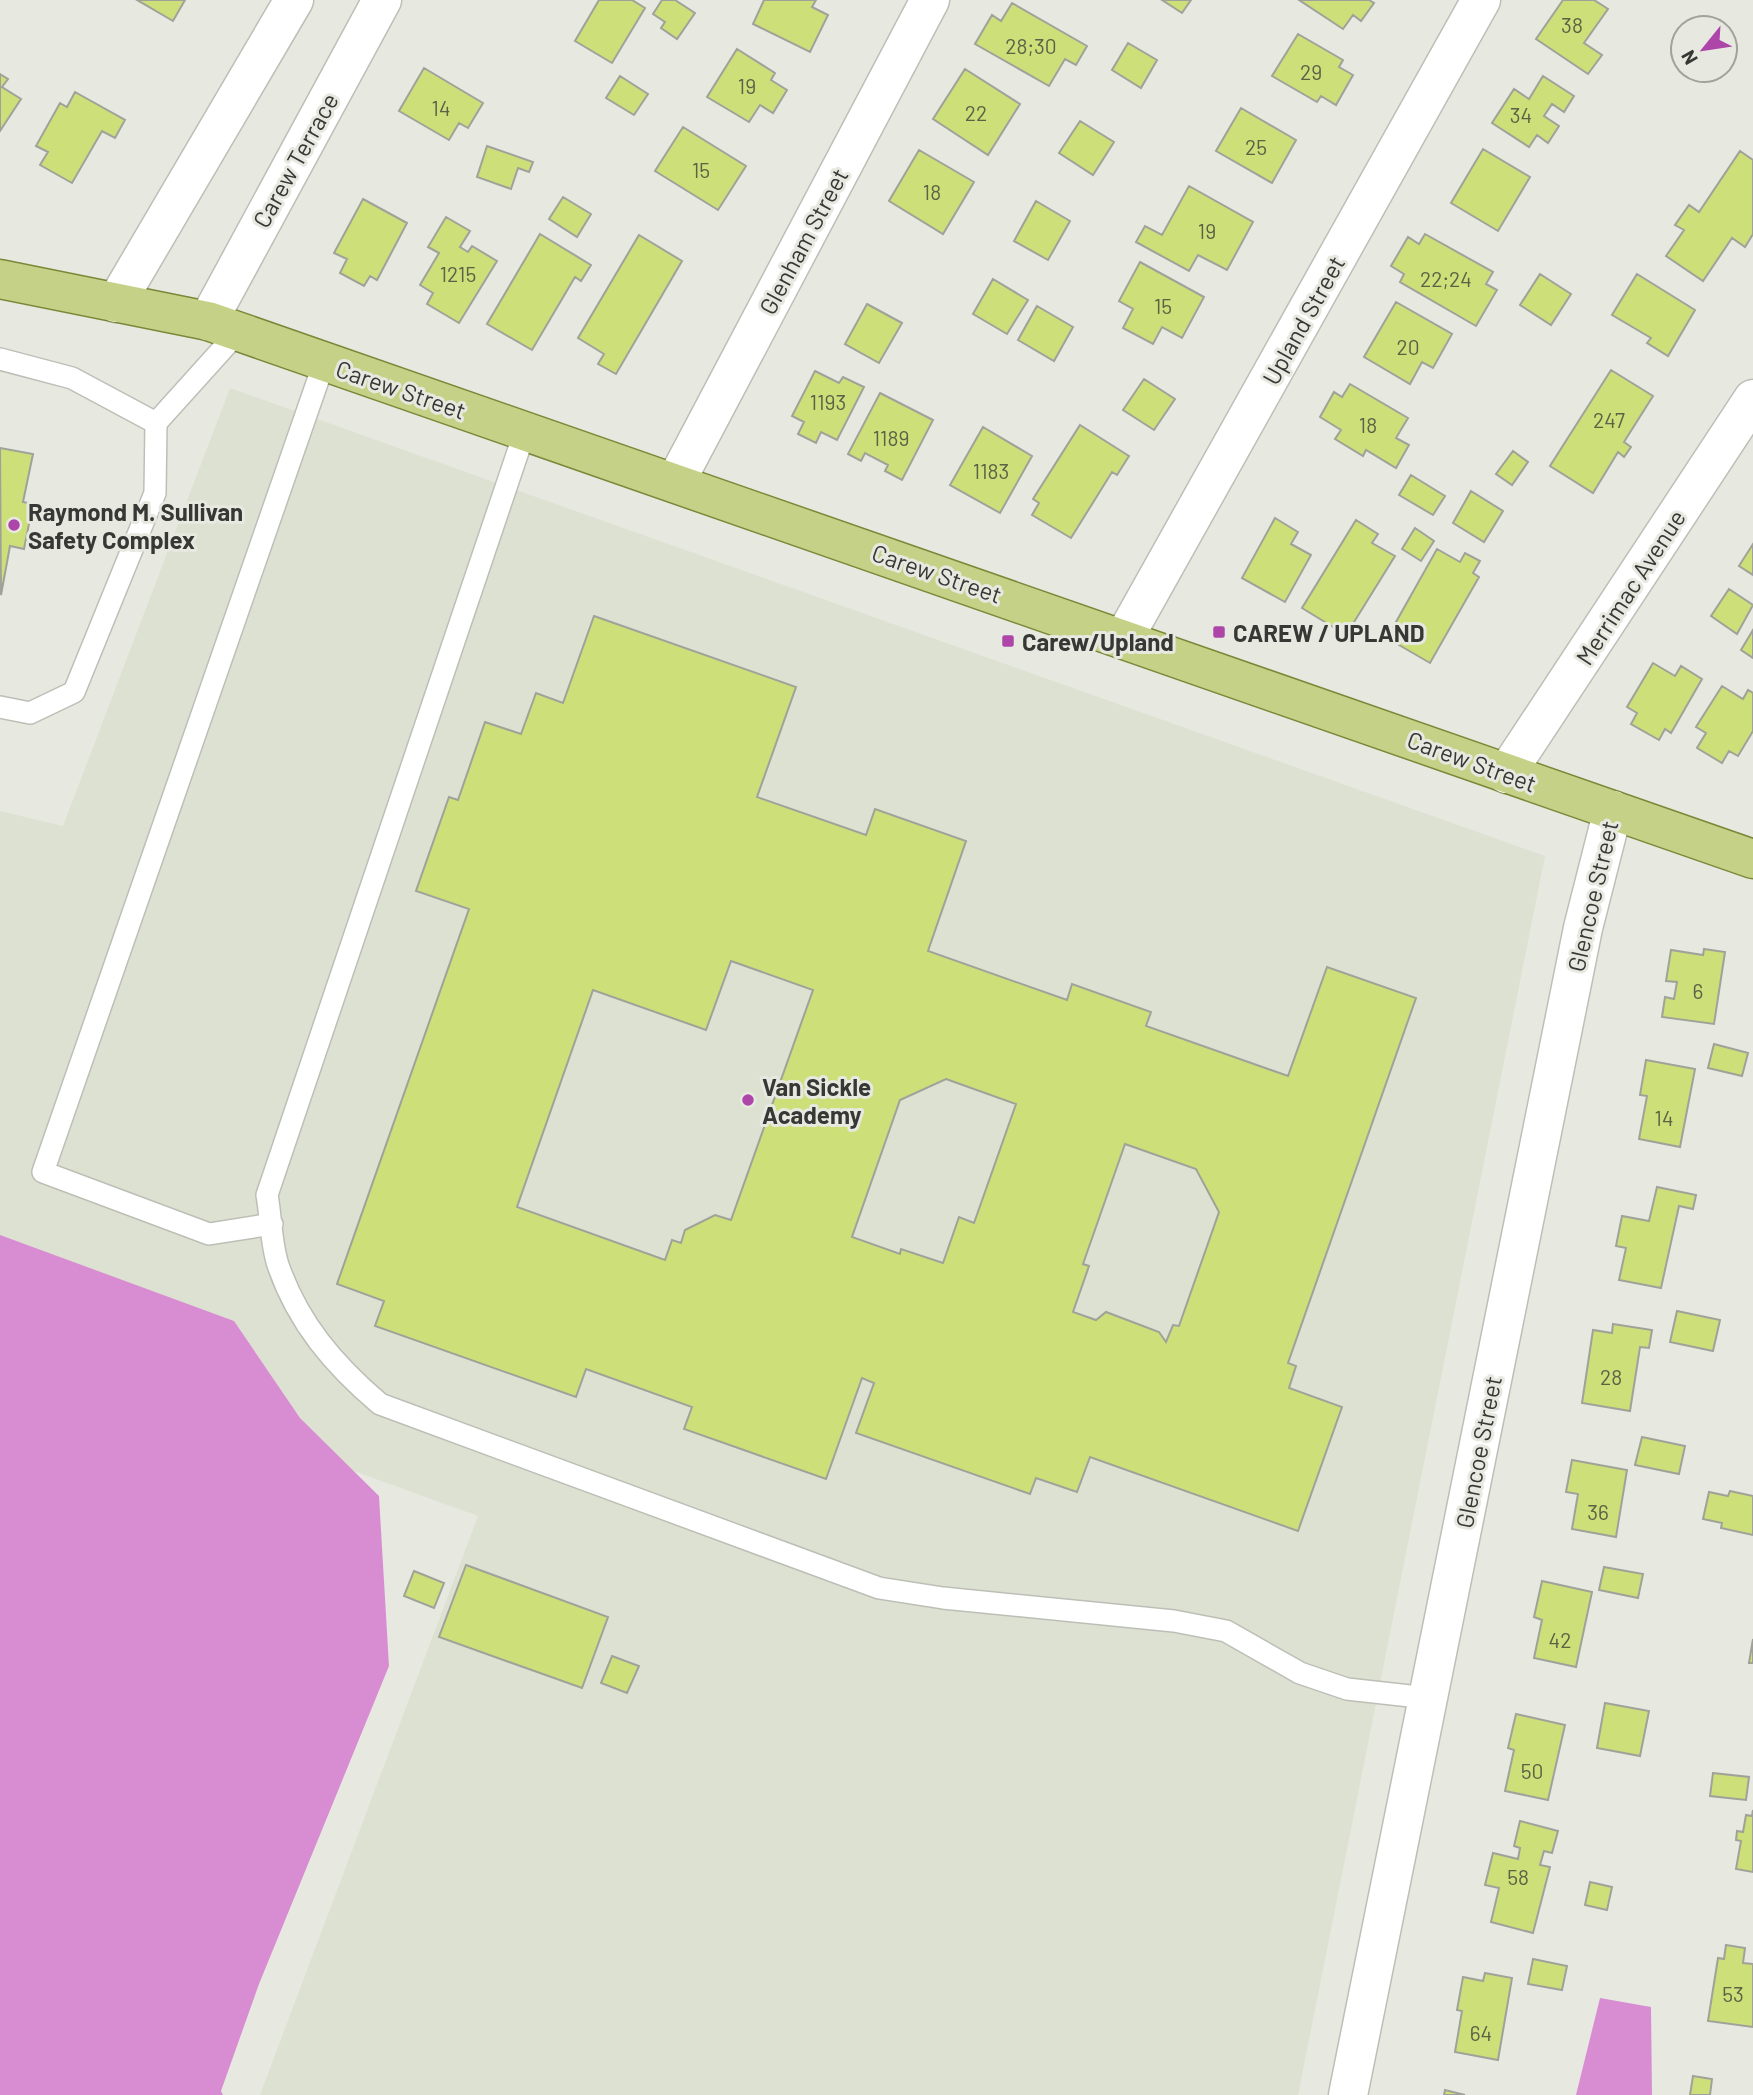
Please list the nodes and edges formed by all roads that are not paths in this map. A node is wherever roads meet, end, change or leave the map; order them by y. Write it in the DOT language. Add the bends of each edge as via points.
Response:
graph roads {
  1 [pos="295,0"];
  2 [pos="382,0"];
  3 [pos="930,0"];
  4 [pos="1481,0"];
  5 [pos="0,251"];
  6 [pos="0,279"];
  7 [pos="116,303"];
  8 [pos="223,326"];
  9 [pos="0,359"];
  10 [pos="324,363"];
  11 [pos="1753,399"];
  12 [pos="156,424"];
  13 [pos="525,430"];
  14 [pos="675,482"];
  15 [pos="1124,638"];
  16 [pos="0,707"];
  17 [pos="1506,774"];
  18 [pos="1613,810"];
  19 [pos="1753,859"];
  20 [pos="272,1224"];
  21 [pos="1428,1698"];
  22 [pos="1348,2095"];
  1 -- 7 [label="street"];
  2 -- 8 [label="street, Carew Terrace"];
  3 -- 14 [label="street, Glenham Street"];
  4 -- 15 [label="street, Upland Street"];
  5 -- 7 [label="main road, Carew Street"];
  6 -- 7 [label="main road, Carew Street"];
  7 -- 8 [label="main road, Carew Street"];
  8 -- 10 [label="main road, Carew Street"];
  8 -- 12 [label="lane"];
  9 -- 12 [label="lane" via="72,378"];
  10 -- 13 [label="main road, Carew Street"];
  10 -- 20 [label="lane" via="43,1172 209,1234"];
  11 -- 17 [label="street, Merrimac Avenue"];
  12 -- 16 [label="lane" via="155,493 74,691 30,713"];
  13 -- 14 [label="main road, Carew Street"];
  13 -- 20 [label="lane" via="277,1158 267,1195"];
  14 -- 15 [label="main road, Carew Street"];
  15 -- 17 [label="main road, Carew Street"];
  17 -- 18 [label="main road, Carew Street"];
  18 -- 19 [label="main road, Carew Street"];
  18 -- 21 [label="street, Glencoe Street" via="1583,928"];
  20 -- 21 [label="lane" via="277,1263 301,1319 344,1374 380,1405 879,1588 1174,1621 1226,1631 1300,1673 1347,1689"];
  21 -- 22 [label="street, Glencoe Street"];
}
